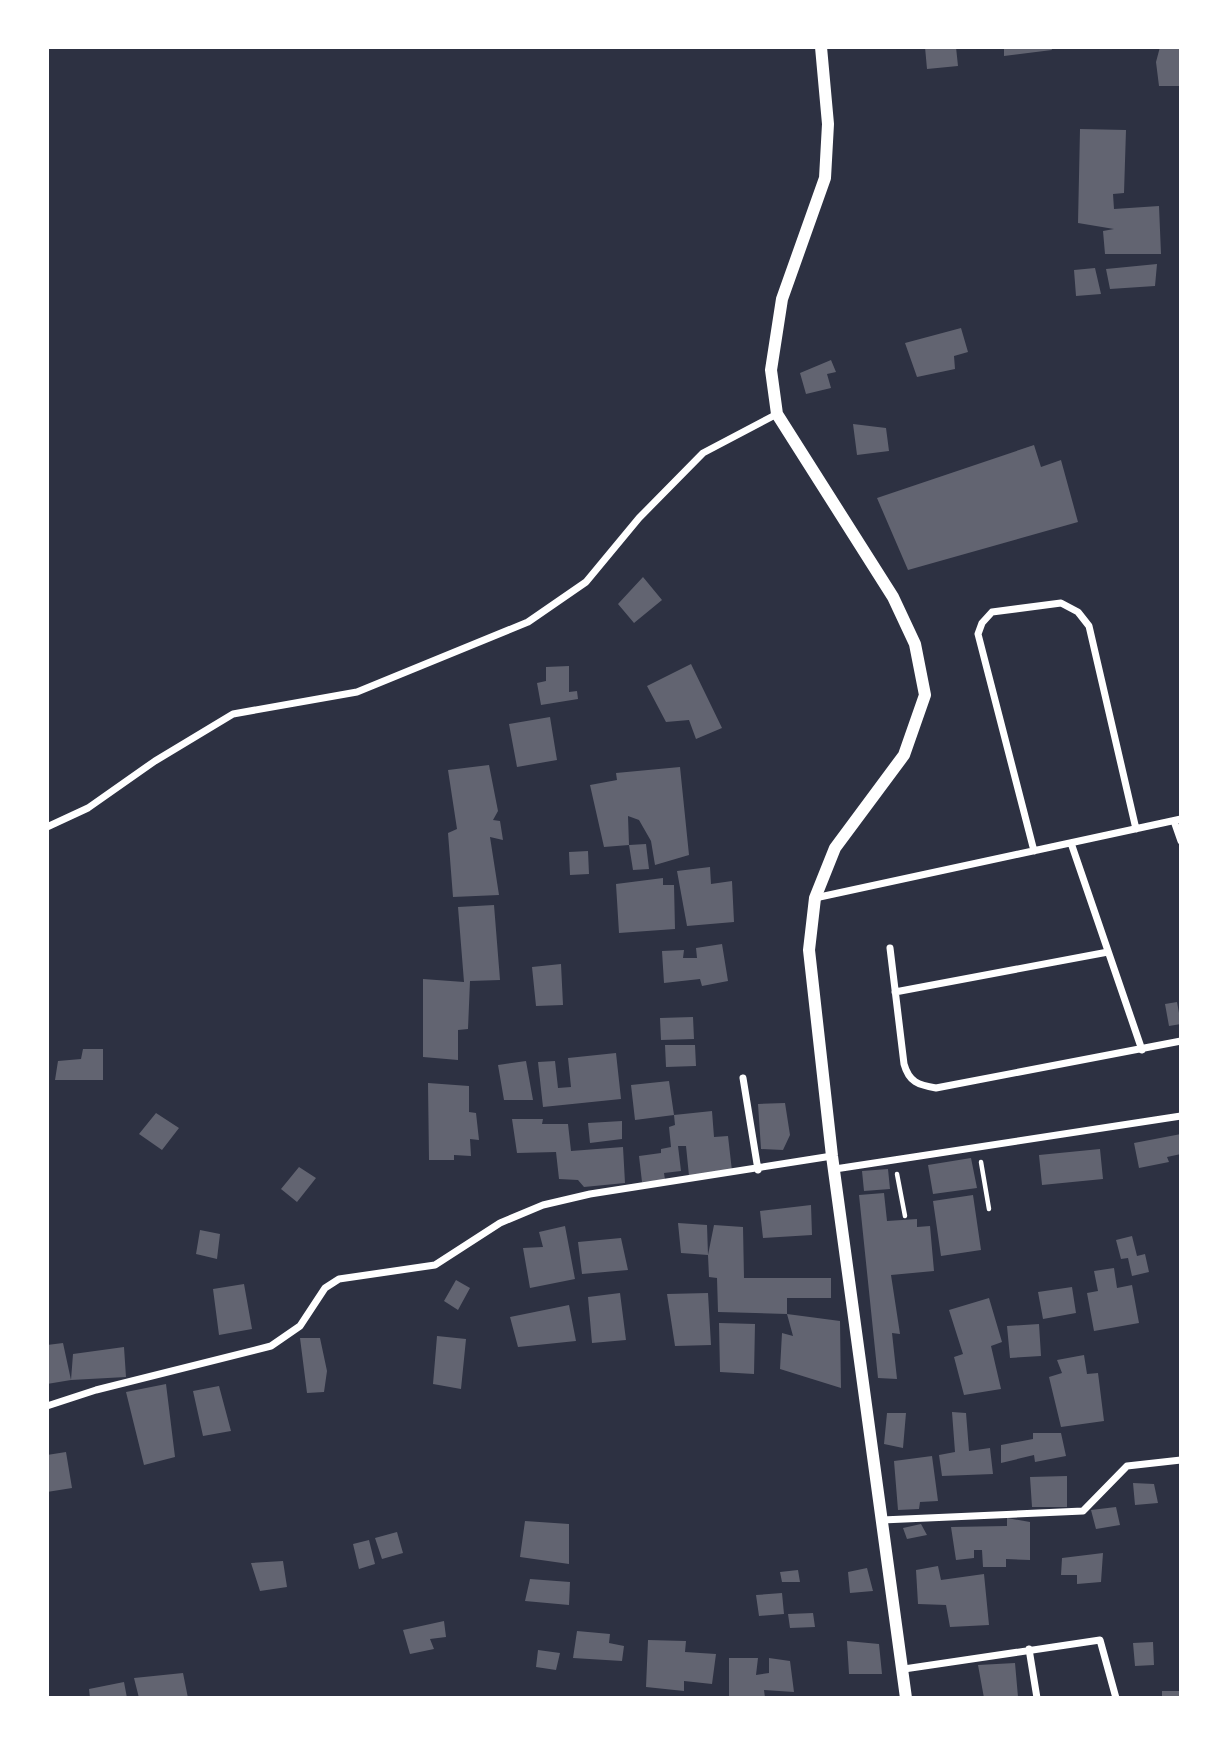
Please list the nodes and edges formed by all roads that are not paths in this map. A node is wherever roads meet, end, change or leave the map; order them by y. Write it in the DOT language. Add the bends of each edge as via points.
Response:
graph roads {
  1 [pos="821,47"];
  2 [pos="777,414"];
  3 [pos="1177,820"];
  4 [pos="47,827"];
  5 [pos="1136,829"];
  6 [pos="1181,841"];
  7 [pos="1070,843"];
  8 [pos="1034,851"];
  9 [pos="815,898"];
  10 [pos="890,948"];
  11 [pos="1108,952"];
  12 [pos="895,992"];
  13 [pos="1181,1041"];
  14 [pos="1142,1050"];
  15 [pos="743,1078"];
  16 [pos="1181,1116"];
  17 [pos="834,1163"];
  18 [pos="758,1170"];
  19 [pos="47,1406"];
  20 [pos="1181,1460"];
  21 [pos="883,1520"];
  22 [pos="1029,1649"];
  23 [pos="904,1669"];
  24 [pos="906,1698"];
  25 [pos="1037,1698"];
  26 [pos="1116,1698"];
  1 -- 2 [label="street" via="828,124 825,178 782,299 771,370"];
  2 -- 4 [label="street" via="703,453 639,518 586,582 528,622 357,692 233,714 88,808"];
  2 -- 9 [label="street" via="893,597 915,644 925,695 904,755 835,848"];
  3 -- 5 [label="street"];
  3 -- 6 [label="street"];
  5 -- 7 [label="street"];
  5 -- 8 [label="street" via="1089,626 1078,612 1061,603 992,612 978,634"];
  7 -- 8 [label="street"];
  7 -- 11 [label="street"];
  8 -- 9 [label="street"];
  9 -- 17 [label="street" via="809,950"];
  10 -- 12 [label="street"];
  11 -- 12 [label="street"];
  11 -- 14 [label="street"];
  12 -- 14 [label="street" via="904,1063 908,1076 919,1085 936,1087"];
  13 -- 14 [label="street"];
  15 -- 18 [label="street"];
  16 -- 17 [label="street" via="895,1159"];
  17 -- 18 [label="street"];
  17 -- 21 [label="street"];
  18 -- 19 [label="street" via="543,1205 500,1223 436,1265 339,1279 325,1288 300,1326 271,1346"];
  20 -- 21 [label="street" via="1127,1466 1083,1511"];
  21 -- 23 [label="street"];
  22 -- 23 [label="street"];
  22 -- 25 [label="street"];
  22 -- 26 [label="street" via="1100,1640"];
  23 -- 24 [label="street"];
}
